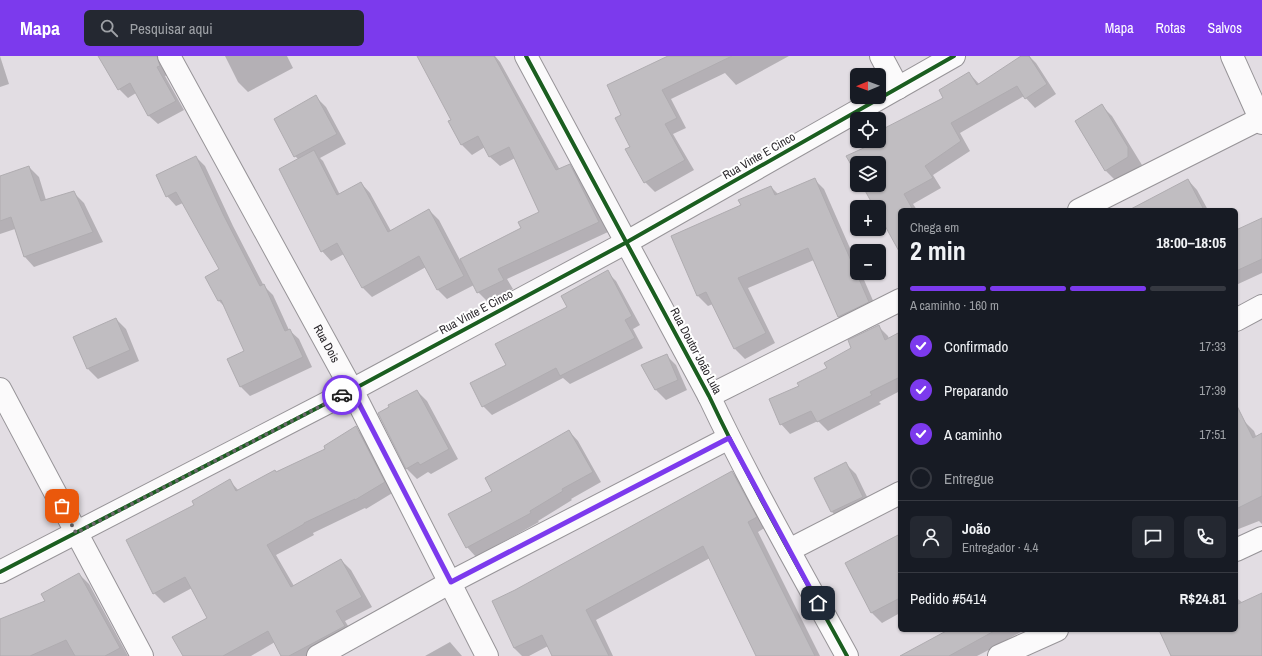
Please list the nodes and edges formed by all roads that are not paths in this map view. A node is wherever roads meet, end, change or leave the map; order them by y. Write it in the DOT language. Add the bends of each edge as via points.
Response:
graph roads {
  1 [pos="169,56"];
  2 [pos="526,56"];
  3 [pos="880,56"];
  4 [pos="954,56"];
  5 [pos="1232,56"];
  6 [pos="898,88"];
  7 [pos="1261,121"];
  8 [pos="1083,208"];
  9 [pos="627,242"];
  10 [pos="898,301"];
  11 [pos="1262,306"];
  12 [pos="1238,319"];
  13 [pos="0,389"];
  14 [pos="352,390"];
  15 [pos="709,396"];
  16 [pos="729,438"];
  17 [pos="898,494"];
  18 [pos="76,533"];
  19 [pos="1262,538"];
  20 [pos="1238,549"];
  21 [pos="789,550"];
  22 [pos="0,572"];
  23 [pos="451,582"];
  24 [pos="1053,632"];
  25 [pos="142,656"];
  26 [pos="318,656"];
  27 [pos="487,656"];
  28 [pos="847,656"];
  29 [pos="999,656"];
  1 -- 14 [label="street, Rua Dois"];
  2 -- 9 [label="street, Rua Doutor João Lula"];
  3 -- 6 [label="street"];
  4 -- 6 [label="street, Rua Vinte E Cinco"];
  5 -- 7 [label="street"];
  6 -- 9 [label="street, Rua Vinte E Cinco"];
  7 -- 8 [label="street"];
  9 -- 14 [label="street, Rua Vinte E Cinco"];
  9 -- 15 [label="street, Rua Doutor João Lula"];
  10 -- 15 [label="street"];
  11 -- 12 [label="street"];
  13 -- 18 [label="street"];
  14 -- 18 [label="street, Rua Vinte E Cinco"];
  14 -- 23 [label="street, Rua Dois"];
  15 -- 16 [label="street, Rua Doutor João Lula"];
  16 -- 21 [label="street, Rua Doutor João Lula"];
  16 -- 23 [label="street"];
  17 -- 21 [label="street"];
  18 -- 22 [label="street, Rua Vinte E Cinco"];
  18 -- 25 [label="street"];
  19 -- 20 [label="street"];
  21 -- 28 [label="street, Rua Doutor João Lula"];
  23 -- 26 [label="street"];
  23 -- 27 [label="street, Rua Dois"];
  24 -- 29 [label="street"];
}
